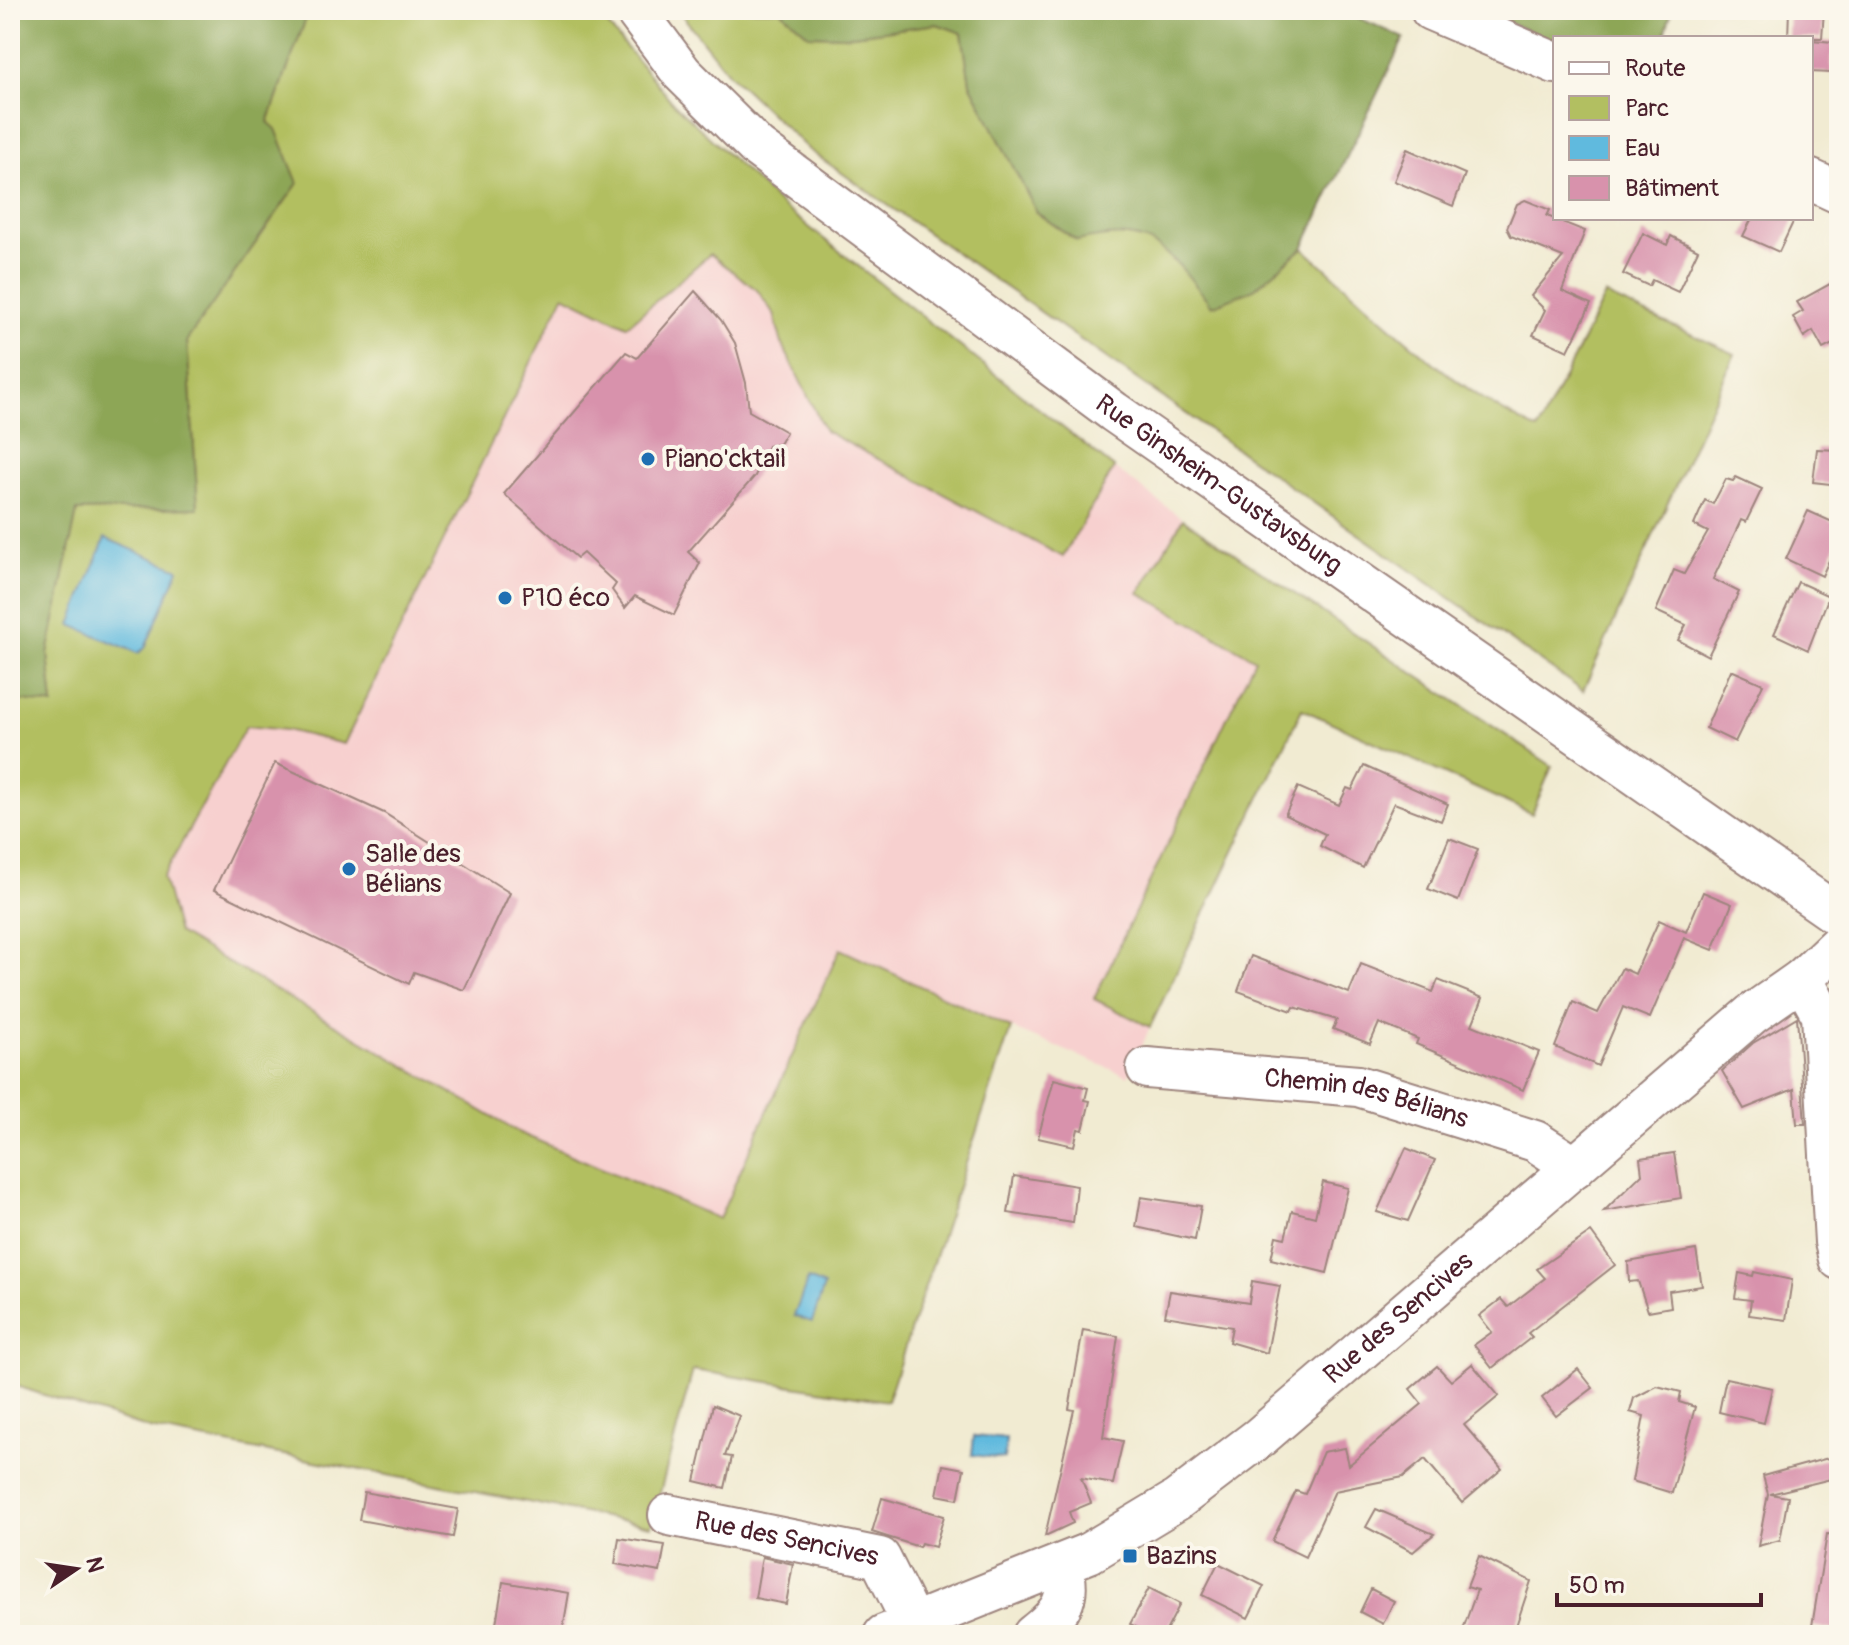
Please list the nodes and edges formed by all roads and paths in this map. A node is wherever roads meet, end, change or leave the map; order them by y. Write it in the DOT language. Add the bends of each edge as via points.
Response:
graph roads {
  1 [pos="635,10"];
  2 [pos="1431,10"];
  3 [pos="1553,62"];
  4 [pos="1813,181"];
  5 [pos="1839,193"];
  6 [pos="1839,916"];
  7 [pos="1839,944"];
  8 [pos="1802,979"];
  9 [pos="1147,1068"];
  10 [pos="1575,1167"];
  11 [pos="1839,1259"];
  12 [pos="669,1515"];
  13 [pos="1062,1566"];
  14 [pos="898,1630"];
  15 [pos="1033,1635"];
  1 -- 6 [label="street, Rue Ginsheim-Gustavsburg" via="682,73 757,147 1114,412"];
  2 -- 3 [label="street"];
  4 -- 5 [label="street"];
  7 -- 8 [label="street, Rue des Sencives"];
  8 -- 10 [label="street, Rue des Sencives" via="1752,1014"];
  8 -- 11 [label="street" via="1822,1015"];
  9 -- 10 [label="street, Chemin des Bélians" via="1358,1086 1535,1141"];
  10 -- 13 [label="street, Rue des Sencives" via="1260,1437 1138,1526"];
  12 -- 14 [label="street, Rue des Sencives" via="880,1558"];
  13 -- 14 [label="street, Rue des Sencives"];
  13 -- 15 [label="street" via="1066,1600 1058,1616"];
}
